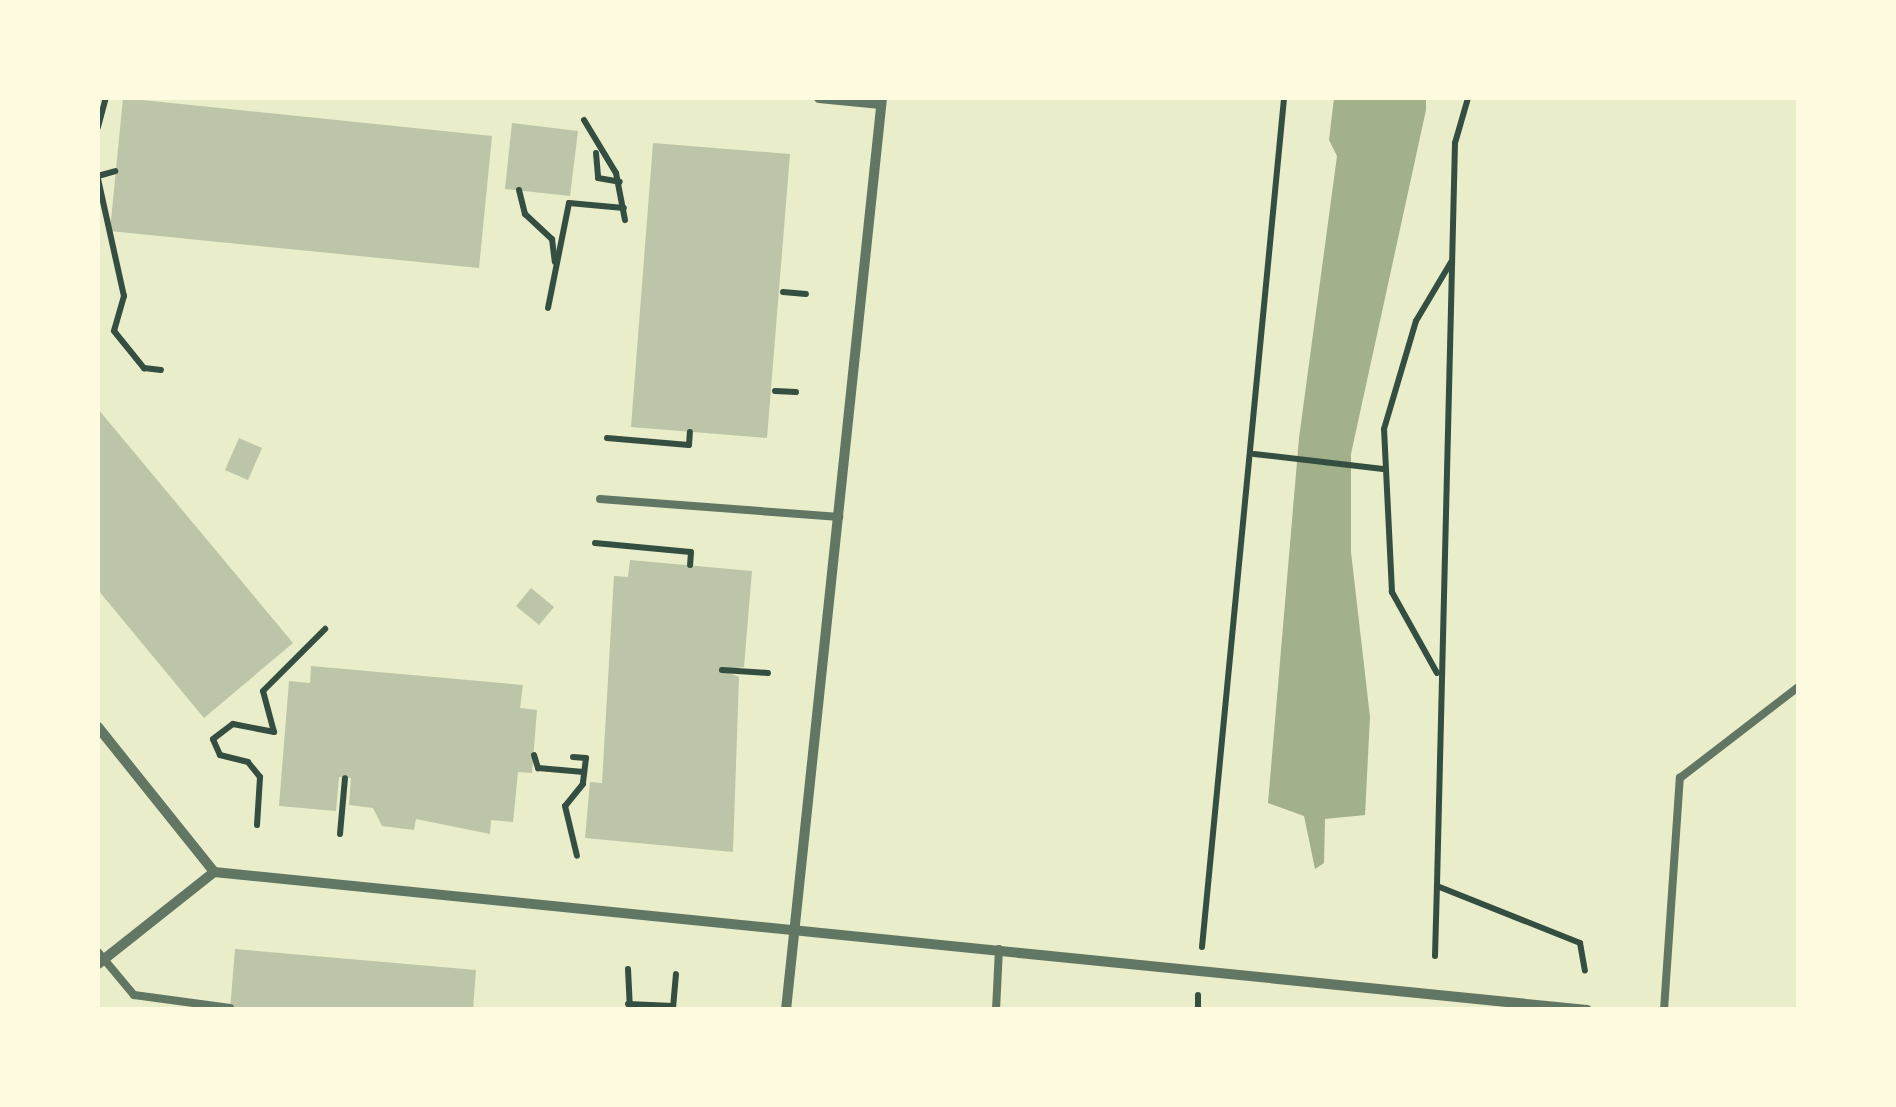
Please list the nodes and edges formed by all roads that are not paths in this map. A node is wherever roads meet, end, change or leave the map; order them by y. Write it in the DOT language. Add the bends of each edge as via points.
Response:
graph roads {
  1 [pos="820,98"];
  2 [pos="881,100"];
  3 [pos="600,499"];
  4 [pos="839,517"];
  5 [pos="1798,687"];
  6 [pos="98,727"];
  7 [pos="214,872"];
  8 [pos="794,928"];
  9 [pos="999,948"];
  10 [pos="99,958"];
  11 [pos="230,1008"];
  12 [pos="1583,1008"];
  13 [pos="786,1010"];
  14 [pos="996,1010"];
  15 [pos="1664,1010"];
  1 -- 2 [label="street"];
  2 -- 4 [label="street"];
  3 -- 4 [label="lane"];
  4 -- 8 [label="street"];
  5 -- 15 [label="lane" via="1680,778"];
  6 -- 7 [label="street"];
  7 -- 8 [label="street"];
  7 -- 10 [label="street"];
  8 -- 9 [label="street"];
  8 -- 13 [label="street"];
  9 -- 12 [label="street"];
  9 -- 14 [label="lane"];
  10 -- 11 [label="lane" via="134,995"];
}
